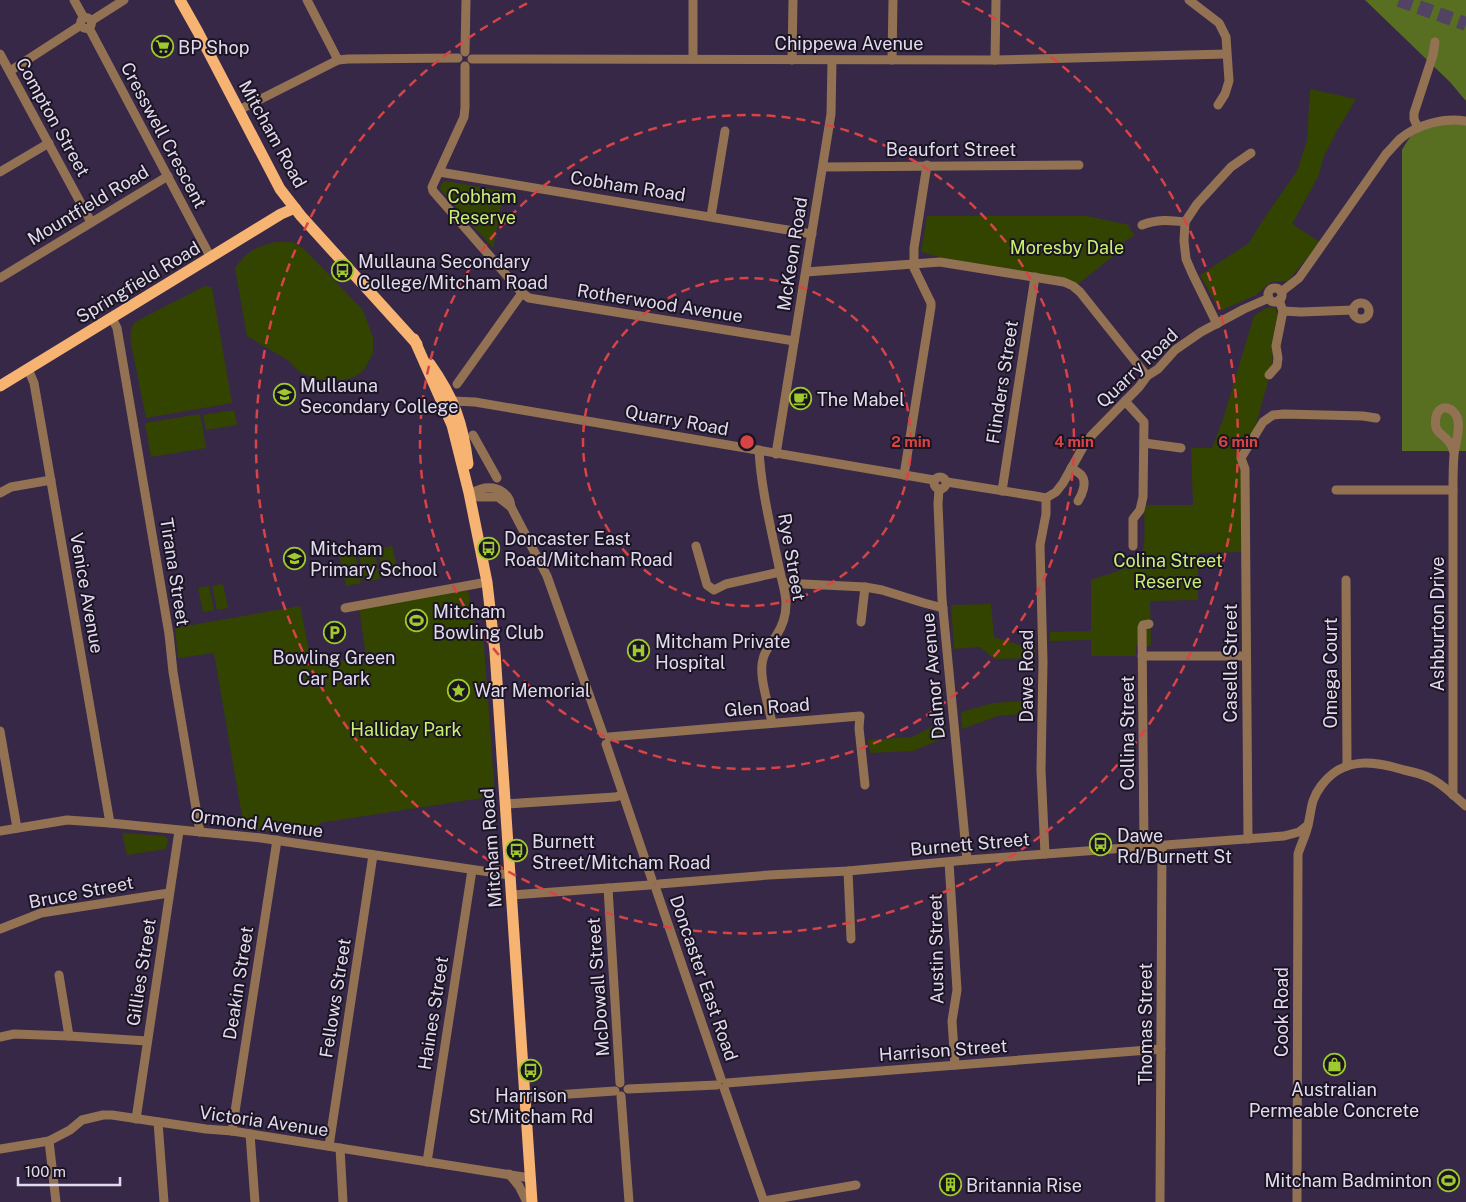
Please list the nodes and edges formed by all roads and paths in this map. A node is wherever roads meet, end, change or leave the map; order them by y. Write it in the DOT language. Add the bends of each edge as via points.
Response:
graph roads {
  1 [pos="74,0"];
  2 [pos="124,0"];
  3 [pos="180,0"];
  4 [pos="307,0"];
  5 [pos="466,0"];
  6 [pos="693,0"];
  7 [pos="793,0"];
  8 [pos="893,0"];
  9 [pos="996,0"];
  10 [pos="1189,0"];
  11 [pos="87,23"];
  12 [pos="1436,42"];
  13 [pos="0,54"];
  14 [pos="1226,54"];
  15 [pos="465,59"];
  16 [pos="692,59"];
  17 [pos="338,60"];
  18 [pos="792,60"];
  19 [pos="832,60"];
  20 [pos="892,60"];
  21 [pos="995,60"];
  22 [pos="10,71"];
  23 [pos="1218,105"];
  24 [pos="239,110"];
  25 [pos="1466,120"];
  26 [pos="1418,128"];
  27 [pos="725,131"];
  28 [pos="49,142"];
  29 [pos="1251,153"];
  30 [pos="926,165"];
  31 [pos="1078,165"];
  32 [pos="823,166"];
  33 [pos="0,172"];
  34 [pos="439,172"];
  35 [pos="168,176"];
  36 [pos="294,208"];
  37 [pos="711,216"];
  38 [pos="91,222"];
  39 [pos="1185,222"];
  40 [pos="1142,225"];
  41 [pos="812,234"];
  42 [pos="211,258"];
  43 [pos="915,263"];
  44 [pos="806,272"];
  45 [pos="1035,277"];
  46 [pos="0,278"];
  47 [pos="522,292"];
  48 [pos="1280,296"];
  49 [pos="1353,310"];
  50 [pos="1283,311"];
  51 [pos="112,318"];
  52 [pos="1217,324"];
  53 [pos="794,341"];
  54 [pos="28,369"];
  55 [pos="1269,375"];
  56 [pos="1147,376"];
  57 [pos="457,384"];
  58 [pos="0,386"];
  59 [pos="1125,401"];
  60 [pos="448,403"];
  61 [pos="1376,418"];
  62 [pos="473,435"];
  63 [pos="1144,443"];
  64 [pos="1182,448"];
  65 [pos="759,450"];
  66 [pos="1454,453"];
  67 [pos="776,454"];
  68 [pos="486,461"];
  69 [pos="468,463"];
  70 [pos="1071,468"];
  71 [pos="904,475"];
  72 [pos="497,478"];
  73 [pos="50,480"];
  74 [pos="936,485"];
  75 [pos="1336,490"];
  76 [pos="1453,490"];
  77 [pos="1002,491"];
  78 [pos="0,493"];
  79 [pos="469,493"];
  80 [pos="1046,498"];
  81 [pos="1078,501"];
  82 [pos="696,546"];
  83 [pos="1133,546"];
  84 [pos="780,572"];
  85 [pos="1346,580"];
  86 [pos="487,582"];
  87 [pos="783,583"];
  88 [pos="865,587"];
  89 [pos="344,608"];
  90 [pos="943,608"];
  91 [pos="861,622"];
  92 [pos="1149,624"];
  93 [pos="1142,656"];
  94 [pos="1246,656"];
  95 [pos="772,723"];
  96 [pos="0,731"];
  97 [pos="606,738"];
  98 [pos="1347,766"];
  99 [pos="865,785"];
  100 [pos="623,794"];
  101 [pos="1453,795"];
  102 [pos="506,804"];
  103 [pos="1466,806"];
  104 [pos="110,823"];
  105 [pos="1308,825"];
  106 [pos="17,828"];
  107 [pos="0,831"];
  108 [pos="178,831"];
  109 [pos="200,832"];
  110 [pos="1284,836"];
  111 [pos="1248,839"];
  112 [pos="277,840"];
  113 [pos="1162,846"];
  114 [pos="1144,847"];
  115 [pos="1300,847"];
  116 [pos="1045,854"];
  117 [pos="374,855"];
  118 [pos="967,860"];
  119 [pos="949,862"];
  120 [pos="472,870"];
  121 [pos="848,871"];
  122 [pos="510,875"];
  123 [pos="654,884"];
  124 [pos="608,888"];
  125 [pos="169,893"];
  126 [pos="512,895"];
  127 [pos="0,929"];
  128 [pos="851,940"];
  129 [pos="59,975"];
  130 [pos="69,1036"];
  131 [pos="0,1037"];
  132 [pos="147,1042"];
  133 [pos="1161,1049"];
  134 [pos="955,1065"];
  135 [pos="722,1084"];
  136 [pos="621,1090"];
  137 [pos="525,1097"];
  138 [pos="136,1119"];
  139 [pos="158,1122"];
  140 [pos="232,1131"];
  141 [pos="250,1134"];
  142 [pos="49,1141"];
  143 [pos="329,1146"];
  144 [pos="340,1148"];
  145 [pos="0,1149"];
  146 [pos="427,1162"];
  147 [pos="509,1174"];
  148 [pos="530,1178"];
  149 [pos="856,1185"];
  150 [pos="56,1202"];
  151 [pos="164,1202"];
  152 [pos="254,1202"];
  153 [pos="343,1202"];
  154 [pos="527,1202"];
  155 [pos="532,1202"];
  156 [pos="628,1202"];
  157 [pos="764,1202"];
  158 [pos="1160,1202"];
  159 [pos="1296,1202"];
  1 -- 11 [label="street, Cresswell Crescent"];
  2 -- 11 [label="street"];
  3 -- 24 [label="main road, Mitcham Road"];
  4 -- 17 [label="street"];
  5 -- 15 [label="street"];
  6 -- 16 [label="street"];
  7 -- 18 [label="street"];
  8 -- 20 [label="street"];
  9 -- 21 [label="street"];
  10 -- 14 [label="street" via="1219,24 1226,37"];
  11 -- 22 [label="street"];
  11 -- 35 [label="street, Cresswell Crescent"];
  12 -- 26 [label="street" via="1414,113"];
  13 -- 22 [label="street, Compton Street"];
  14 -- 21 [label="street, Chippewa Avenue"];
  14 -- 23 [label="street" via="1229,80"];
  15 -- 16 [label="street, Chippewa Avenue"];
  15 -- 17 [label="street, Chippewa Avenue"];
  15 -- 34 [label="street" via="464,114"];
  16 -- 18 [label="street, Chippewa Avenue"];
  17 -- 24 [label="street, Chippewa Avenue"];
  18 -- 19 [label="street, Chippewa Avenue"];
  19 -- 20 [label="street, Chippewa Avenue"];
  19 -- 32 [label="street, McKeon Road" via="831,114"];
  20 -- 21 [label="street, Chippewa Avenue"];
  22 -- 28 [label="street, Compton Street"];
  24 -- 36 [label="main road, Mitcham Road" via="280,189"];
  25 -- 26 [label="street" via="1440,121"];
  26 -- 48 [label="street" via="1398,140 1386,154 1299,278"];
  27 -- 37 [label="street"];
  28 -- 33 [label="street"];
  28 -- 38 [label="street, Compton Street"];
  29 -- 39 [label="street" via="1231,167"];
  30 -- 31 [label="street, Beaufort Street"];
  30 -- 32 [label="street, Beaufort Street"];
  30 -- 43 [label="street" via="914,248"];
  32 -- 41 [label="street, McKeon Road"];
  34 -- 37 [label="street, Cobham Road"];
  34 -- 47 [label="street" via="433,191"];
  35 -- 38 [label="street, Mountfield Road"];
  35 -- 42 [label="street, Cresswell Crescent"];
  36 -- 42 [label="main road, Springfield Road"];
  36 -- 60 [label="main road, Mitcham Road" via="414,339"];
  37 -- 41 [label="street, Cobham Road"];
  38 -- 46 [label="street, Mountfield Road"];
  39 -- 40 [label="street" via="1162,220"];
  39 -- 52 [label="street" via="1186,259"];
  41 -- 44 [label="street, McKeon Road"];
  42 -- 51 [label="main road, Springfield Road"];
  43 -- 44 [label="street"];
  43 -- 45 [label="street" via="940,262"];
  43 -- 71 [label="street" via="916,274 931,307"];
  44 -- 53 [label="street, McKeon Road"];
  45 -- 56 [label="street" via="1064,282 1080,292"];
  45 -- 77 [label="street, Flinders Street"];
  47 -- 53 [label="street, Rotherwood Avenue" via="529,298"];
  47 -- 57 [label="street"];
  48 -- 50 [label="street"];
  48 -- 52 [label="street, Quarry Road" via="1275,302 1269,298"];
  49 -- 50 [label="street"];
  50 -- 55 [label="street" via="1276,346 1277,365"];
  51 -- 54 [label="main road, Springfield Road"];
  51 -- 109 [label="street, Tirana Street" via="117,328 146,496"];
  52 -- 56 [label="street, Quarry Road" via="1175,350"];
  53 -- 67 [label="street, McKeon Road"];
  54 -- 58 [label="main road, Springfield Road"];
  54 -- 73 [label="street, Venice Avenue" via="34,382"];
  56 -- 59 [label="street, Quarry Road"];
  59 -- 63 [label="street" via="1144,422"];
  59 -- 70 [label="street, Quarry Road" via="1091,436"];
  60 -- 65 [label="street, Quarry Road" via="475,402"];
  60 -- 69 [label="main road, Mitcham Road" via="463,431"];
  60 -- 79 [label="main road, Mitcham Road"];
  61 -- 94 [label="street, Casella Street" via="1273,415 1263,422 1240,458 1246,469"];
  62 -- 68 [label="street"];
  63 -- 64 [label="street"];
  63 -- 83 [label="street" via="1143,497 1134,519"];
  65 -- 67 [label="street, Quarry Road"];
  65 -- 84 [label="street, Rye Street" via="760,471"];
  66 -- 76 [label="street, Ashburton Drive"];
  67 -- 71 [label="street, Quarry Road"];
  68 -- 69 [label="street" via="476,459"];
  68 -- 72 [label="street"];
  69 -- 79 [label="main road, Mitcham Road"];
  70 -- 80 [label="street, Quarry Road" via="1063,484"];
  70 -- 81 [label="street" via="1082,475"];
  71 -- 74 [label="street, Quarry Road"];
  73 -- 78 [label="street" via="11,486"];
  73 -- 104 [label="street, Venice Avenue"];
  74 -- 77 [label="street" via="944,488 947,482"];
  74 -- 90 [label="street, Dalmor Avenue"];
  75 -- 76 [label="street"];
  76 -- 101 [label="street, Ashburton Drive"];
  77 -- 80 [label="street"];
  79 -- 86 [label="main road, Mitcham Road"];
  79 -- 97 [label="street, Doncaster East Road" via="484,488 497,490 505,492 511,502 547,576"];
  80 -- 116 [label="street, Dawe Road" via="1040,545 1041,770"];
  82 -- 84 [label="street" via="708,585 714,590 726,584"];
  84 -- 87 [label="street, Rye Street"];
  85 -- 98 [label="street, Omega Court"];
  86 -- 89 [label="street"];
  86 -- 102 [label="main road, Mitcham Road"];
  87 -- 88 [label="street"];
  87 -- 95 [label="street, Rye Street" via="786,606 783,621 767,648 761,666"];
  88 -- 90 [label="street"];
  88 -- 91 [label="street"];
  90 -- 118 [label="street, Dalmor Avenue"];
  92 -- 93 [label="street, Collina Street" via="1142,626"];
  93 -- 94 [label="street"];
  93 -- 114 [label="street, Collina Street"];
  94 -- 111 [label="street, Casella Street"];
  95 -- 97 [label="street, Glen Road"];
  95 -- 99 [label="street, Glen Road" via="860,716"];
  96 -- 106 [label="street"];
  97 -- 100 [label="street, Doncaster East Road"];
  98 -- 101 [label="street" via="1372,762 1391,766 1430,778"];
  98 -- 105 [label="street, Cook Road" via="1322,785 1314,798"];
  100 -- 102 [label="street"];
  100 -- 123 [label="street, Doncaster East Road"];
  101 -- 103 [label="street"];
  102 -- 122 [label="main road, Mitcham Road"];
  104 -- 106 [label="street, Ormond Avenue" via="67,820"];
  104 -- 108 [label="street, Ormond Avenue"];
  105 -- 110 [label="street, Burnett Street" via="1299,832"];
  105 -- 115 [label="street, Cook Road"];
  106 -- 107 [label="street, Ormond Avenue"];
  108 -- 109 [label="street, Ormond Avenue"];
  108 -- 125 [label="street, Gillies Street"];
  109 -- 112 [label="street, Ormond Avenue"];
  110 -- 111 [label="street, Burnett Street"];
  110 -- 115 [label="street"];
  111 -- 113 [label="street, Burnett Street"];
  112 -- 117 [label="street, Ormond Avenue"];
  112 -- 140 [label="street, Deakin Street"];
  113 -- 114 [label="street, Burnett Street"];
  113 -- 133 [label="street, Thomas Street"];
  114 -- 116 [label="street, Burnett Street"];
  115 -- 159 [label="street, Cook Road"];
  116 -- 118 [label="street, Burnett Street"];
  117 -- 120 [label="street, Ormond Avenue"];
  117 -- 143 [label="street, Fellows Street"];
  118 -- 119 [label="street, Burnett Street"];
  119 -- 121 [label="street, Burnett Street"];
  119 -- 134 [label="street, Austin Street" via="957,984 952,1021"];
  120 -- 122 [label="street, Ormond Avenue"];
  120 -- 146 [label="street, Haines Street"];
  121 -- 123 [label="street, Burnett Street"];
  121 -- 128 [label="street"];
  122 -- 126 [label="main road, Mitcham Road"];
  123 -- 124 [label="street, Burnett Street"];
  123 -- 135 [label="street, Doncaster East Road"];
  124 -- 126 [label="street, Burnett Street"];
  124 -- 136 [label="street, McDowall Street"];
  125 -- 127 [label="street, Bruce Street" via="41,913"];
  125 -- 132 [label="street, Gillies Street"];
  126 -- 137 [label="main road, Mitcham Road"];
  129 -- 130 [label="street"];
  130 -- 131 [label="street" via="14,1034"];
  130 -- 132 [label="street"];
  132 -- 138 [label="street, Gillies Street"];
  133 -- 134 [label="street, Harrison Street"];
  133 -- 158 [label="street, Thomas Street"];
  134 -- 135 [label="street, Harrison Street"];
  135 -- 136 [label="street, Harrison Street"];
  135 -- 157 [label="street, Doncaster East Road"];
  136 -- 137 [label="street, Harrison Street"];
  136 -- 156 [label="street, McDowall Street"];
  137 -- 148 [label="main road, Mitcham Road"];
  138 -- 139 [label="street, Victoria Avenue"];
  138 -- 142 [label="street, Victoria Avenue" via="103,1115 82,1120"];
  139 -- 140 [label="street, Victoria Avenue"];
  139 -- 151 [label="street"];
  140 -- 141 [label="street, Victoria Avenue"];
  141 -- 143 [label="street, Victoria Avenue"];
  141 -- 152 [label="street"];
  142 -- 145 [label="street, Victoria Avenue"];
  142 -- 150 [label="street"];
  143 -- 144 [label="street, Victoria Avenue"];
  144 -- 146 [label="street, Victoria Avenue"];
  144 -- 153 [label="street"];
  146 -- 147 [label="street, Victoria Avenue"];
  147 -- 148 [label="street, Victoria Avenue"];
  147 -- 154 [label="street"];
  148 -- 155 [label="main road, Mitcham Road"];
  149 -- 157 [label="street"];
}
